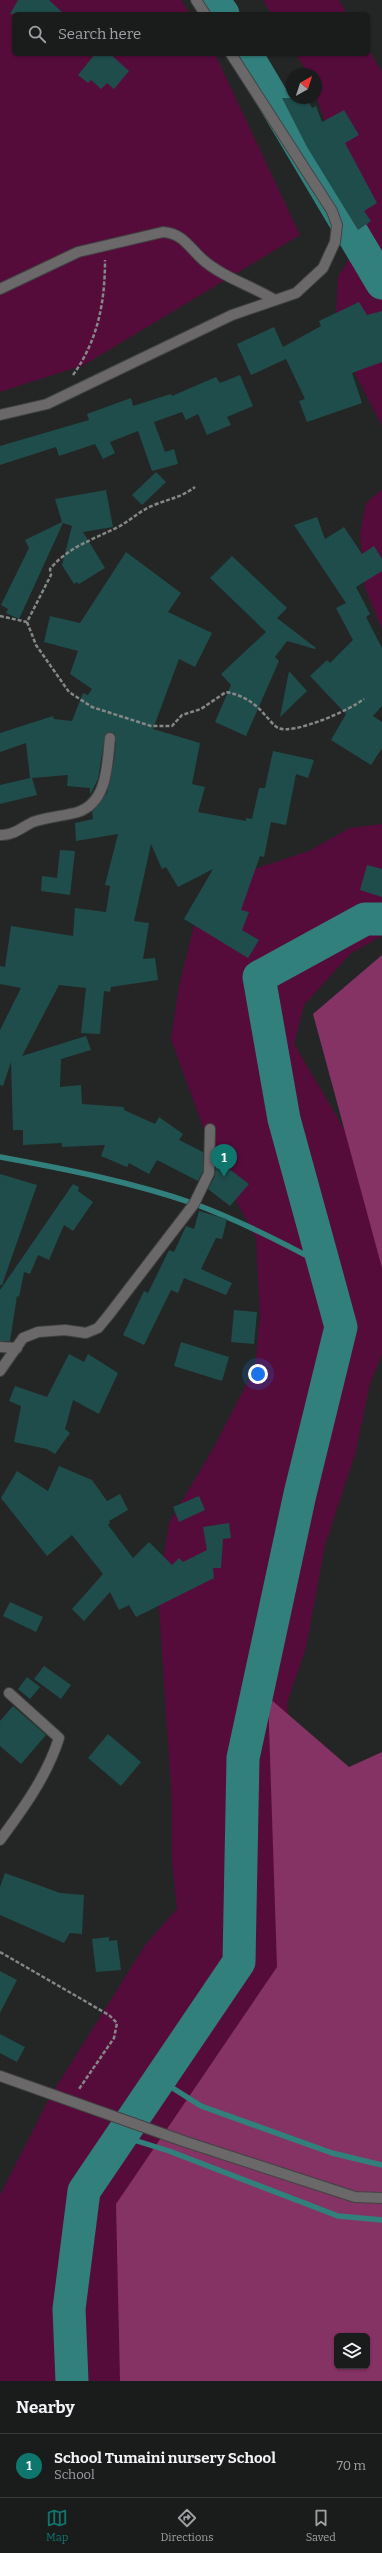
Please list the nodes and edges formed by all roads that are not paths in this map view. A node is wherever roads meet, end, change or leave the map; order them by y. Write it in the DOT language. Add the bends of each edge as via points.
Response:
graph roads {
  1 [pos="196,0"];
  2 [pos="204,12"];
  3 [pos="232,56"];
  4 [pos="0,289"];
  5 [pos="275,300"];
  6 [pos="0,415"];
  7 [pos="110,738"];
  8 [pos="0,835"];
  9 [pos="210,1129"];
  10 [pos="0,1347"];
  11 [pos="18,1348"];
  12 [pos="0,1371"];
  13 [pos="9,1693"];
  14 [pos="0,1840"];
  15 [pos="0,2076"];
  16 [pos="382,2198"];
  1 -- 2 [label="street"];
  3 -- 5 [label="street" via="332,211 337,225 335,242 323,268 296,293"];
  4 -- 5 [label="street" via="78,252 105,244 173,232 210,265"];
  5 -- 6 [label="street" via="218,322 47,404"];
  7 -- 8 [label="street" via="103,787 96,800 80,812 33,822 10,835"];
  9 -- 11 [label="street" via="209,1173 194,1204 98,1328 86,1333 65,1330 38,1332 23,1338"];
  10 -- 11 [label="street"];
  11 -- 12 [label="street" via="9,1356"];
  13 -- 14 [label="street" via="59,1738 30,1800"];
  15 -- 16 [label="street" via="77,2101 186,2142 355,2197"];
}
